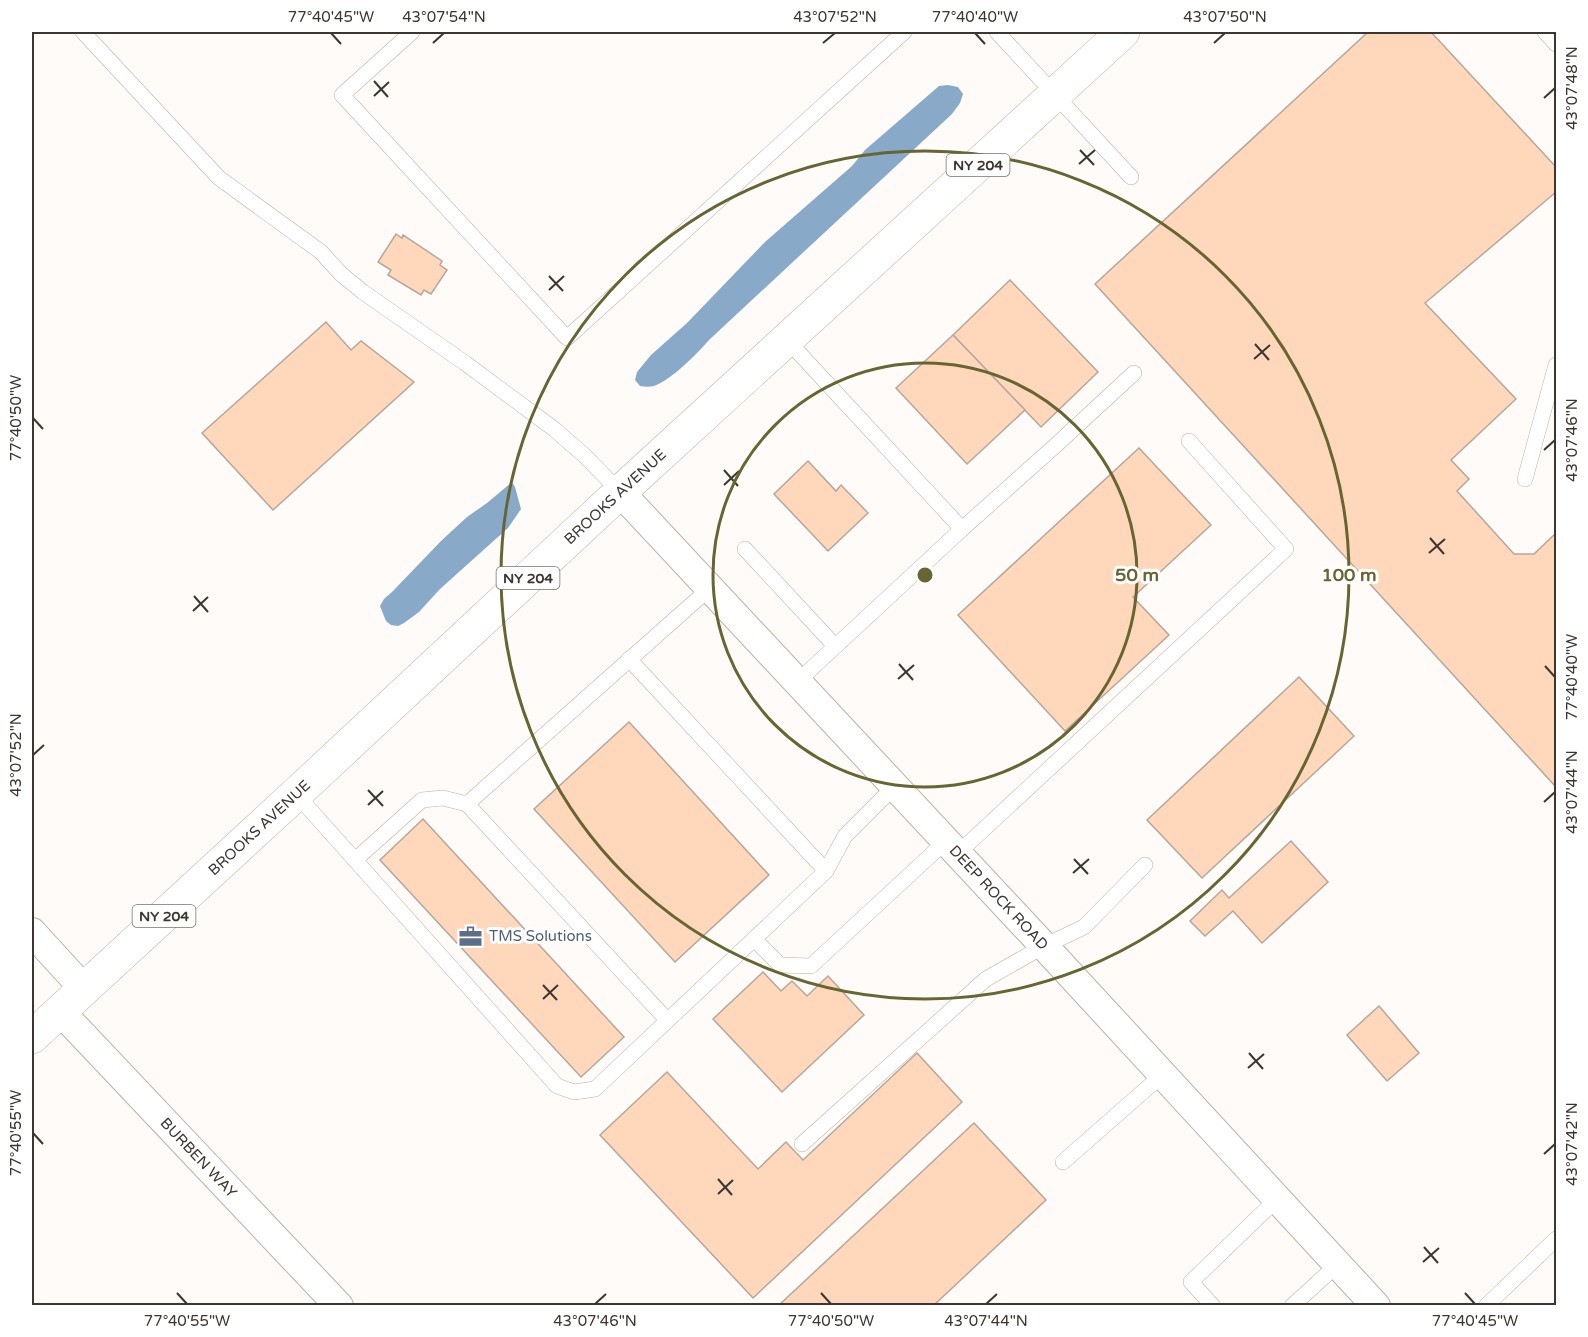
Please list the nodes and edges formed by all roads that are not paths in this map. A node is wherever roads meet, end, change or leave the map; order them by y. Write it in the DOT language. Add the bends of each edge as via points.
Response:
graph roads {
  1 [pos="83,32"];
  2 [pos="412,32"];
  3 [pos="904,32"];
  4 [pos="997,32"];
  5 [pos="1123,32"];
  6 [pos="1545,32"];
  7 [pos="1557,44"];
  8 [pos="1056,94"];
  9 [pos="1131,177"];
  10 [pos="787,340"];
  11 [pos="1557,365"];
  12 [pos="1134,373"];
  13 [pos="1190,441"];
  14 [pos="1525,479"];
  15 [pos="621,492"];
  16 [pos="962,529"];
  17 [pos="745,549"];
  18 [pos="710,588"];
  19 [pos="835,646"];
  20 [pos="629,659"];
  21 [pos="797,682"];
  22 [pos="894,787"];
  23 [pos="296,794"];
  24 [pos="467,804"];
  25 [pos="951,848"];
  26 [pos="355,860"];
  27 [pos="1145,865"];
  28 [pos="826,871"];
  29 [pos="32,932"];
  30 [pos="754,939"];
  31 [pos="1044,946"];
  32 [pos="84,989"];
  33 [pos="60,1011"];
  34 [pos="667,1020"];
  35 [pos="32,1037"];
  36 [pos="1162,1075"];
  37 [pos="802,1144"];
  38 [pos="1063,1162"];
  39 [pos="1277,1199"];
  40 [pos="1557,1239"];
  41 [pos="1338,1264"];
  42 [pos="339,1305"];
  43 [pos="1213,1305"];
  44 [pos="1292,1305"];
  45 [pos="1376,1305"];
  46 [pos="1486,1305"];
  1 -- 15 [label="lane" via="219,178 321,252 363,292 554,429"];
  2 -- 3 [label="lane" via="342,95 567,338"];
  4 -- 8 [label="lane"];
  5 -- 8 [label="main road, BROOKS AVENUE / NY 204"];
  6 -- 7 [label="lane"];
  8 -- 9 [label="lane"];
  8 -- 10 [label="main road, BROOKS AVENUE / NY 204"];
  10 -- 15 [label="main road, BROOKS AVENUE / NY 204"];
  10 -- 16 [label="lane"];
  11 -- 14 [label="lane"];
  12 -- 16 [label="lane"];
  13 -- 25 [label="lane" via="1286,549"];
  15 -- 18 [label="street, DEEP ROCK ROAD"];
  15 -- 23 [label="main road, BROOKS AVENUE / NY 204"];
  16 -- 19 [label="lane"];
  17 -- 19 [label="lane"];
  18 -- 20 [label="lane"];
  18 -- 21 [label="street, DEEP ROCK ROAD"];
  19 -- 21 [label="lane"];
  20 -- 24 [label="lane"];
  20 -- 28 [label="lane"];
  21 -- 22 [label="street, DEEP ROCK ROAD"];
  22 -- 25 [label="street, DEEP ROCK ROAD"];
  22 -- 28 [label="lane" via="845,836"];
  23 -- 26 [label="lane"];
  23 -- 32 [label="main road, BROOKS AVENUE / NY 204"];
  24 -- 26 [label="lane" via="443,798 422,800"];
  24 -- 34 [label="lane"];
  25 -- 30 [label="lane" via="811,966 780,964"];
  25 -- 31 [label="street, DEEP ROCK ROAD"];
  26 -- 34 [label="lane" via="557,1086 574,1092 595,1089"];
  27 -- 31 [label="lane" via="1084,927"];
  28 -- 30 [label="lane"];
  29 -- 32 [label="street"];
  30 -- 34 [label="lane"];
  31 -- 36 [label="street, DEEP ROCK ROAD"];
  31 -- 37 [label="lane" via="986,979"];
  32 -- 33 [label="main road, BROOKS AVENUE / NY 204"];
  33 -- 35 [label="main road, BROOKS AVENUE / NY 204"];
  33 -- 42 [label="street, BURBEN WAY"];
  36 -- 38 [label="lane"];
  36 -- 39 [label="street, DEEP ROCK ROAD"];
  39 -- 41 [label="street, DEEP ROCK ROAD"];
  39 -- 43 [label="lane" via="1191,1282"];
  40 -- 46 [label="lane"];
  41 -- 44 [label="lane"];
  41 -- 45 [label="street, DEEP ROCK ROAD"];
}
